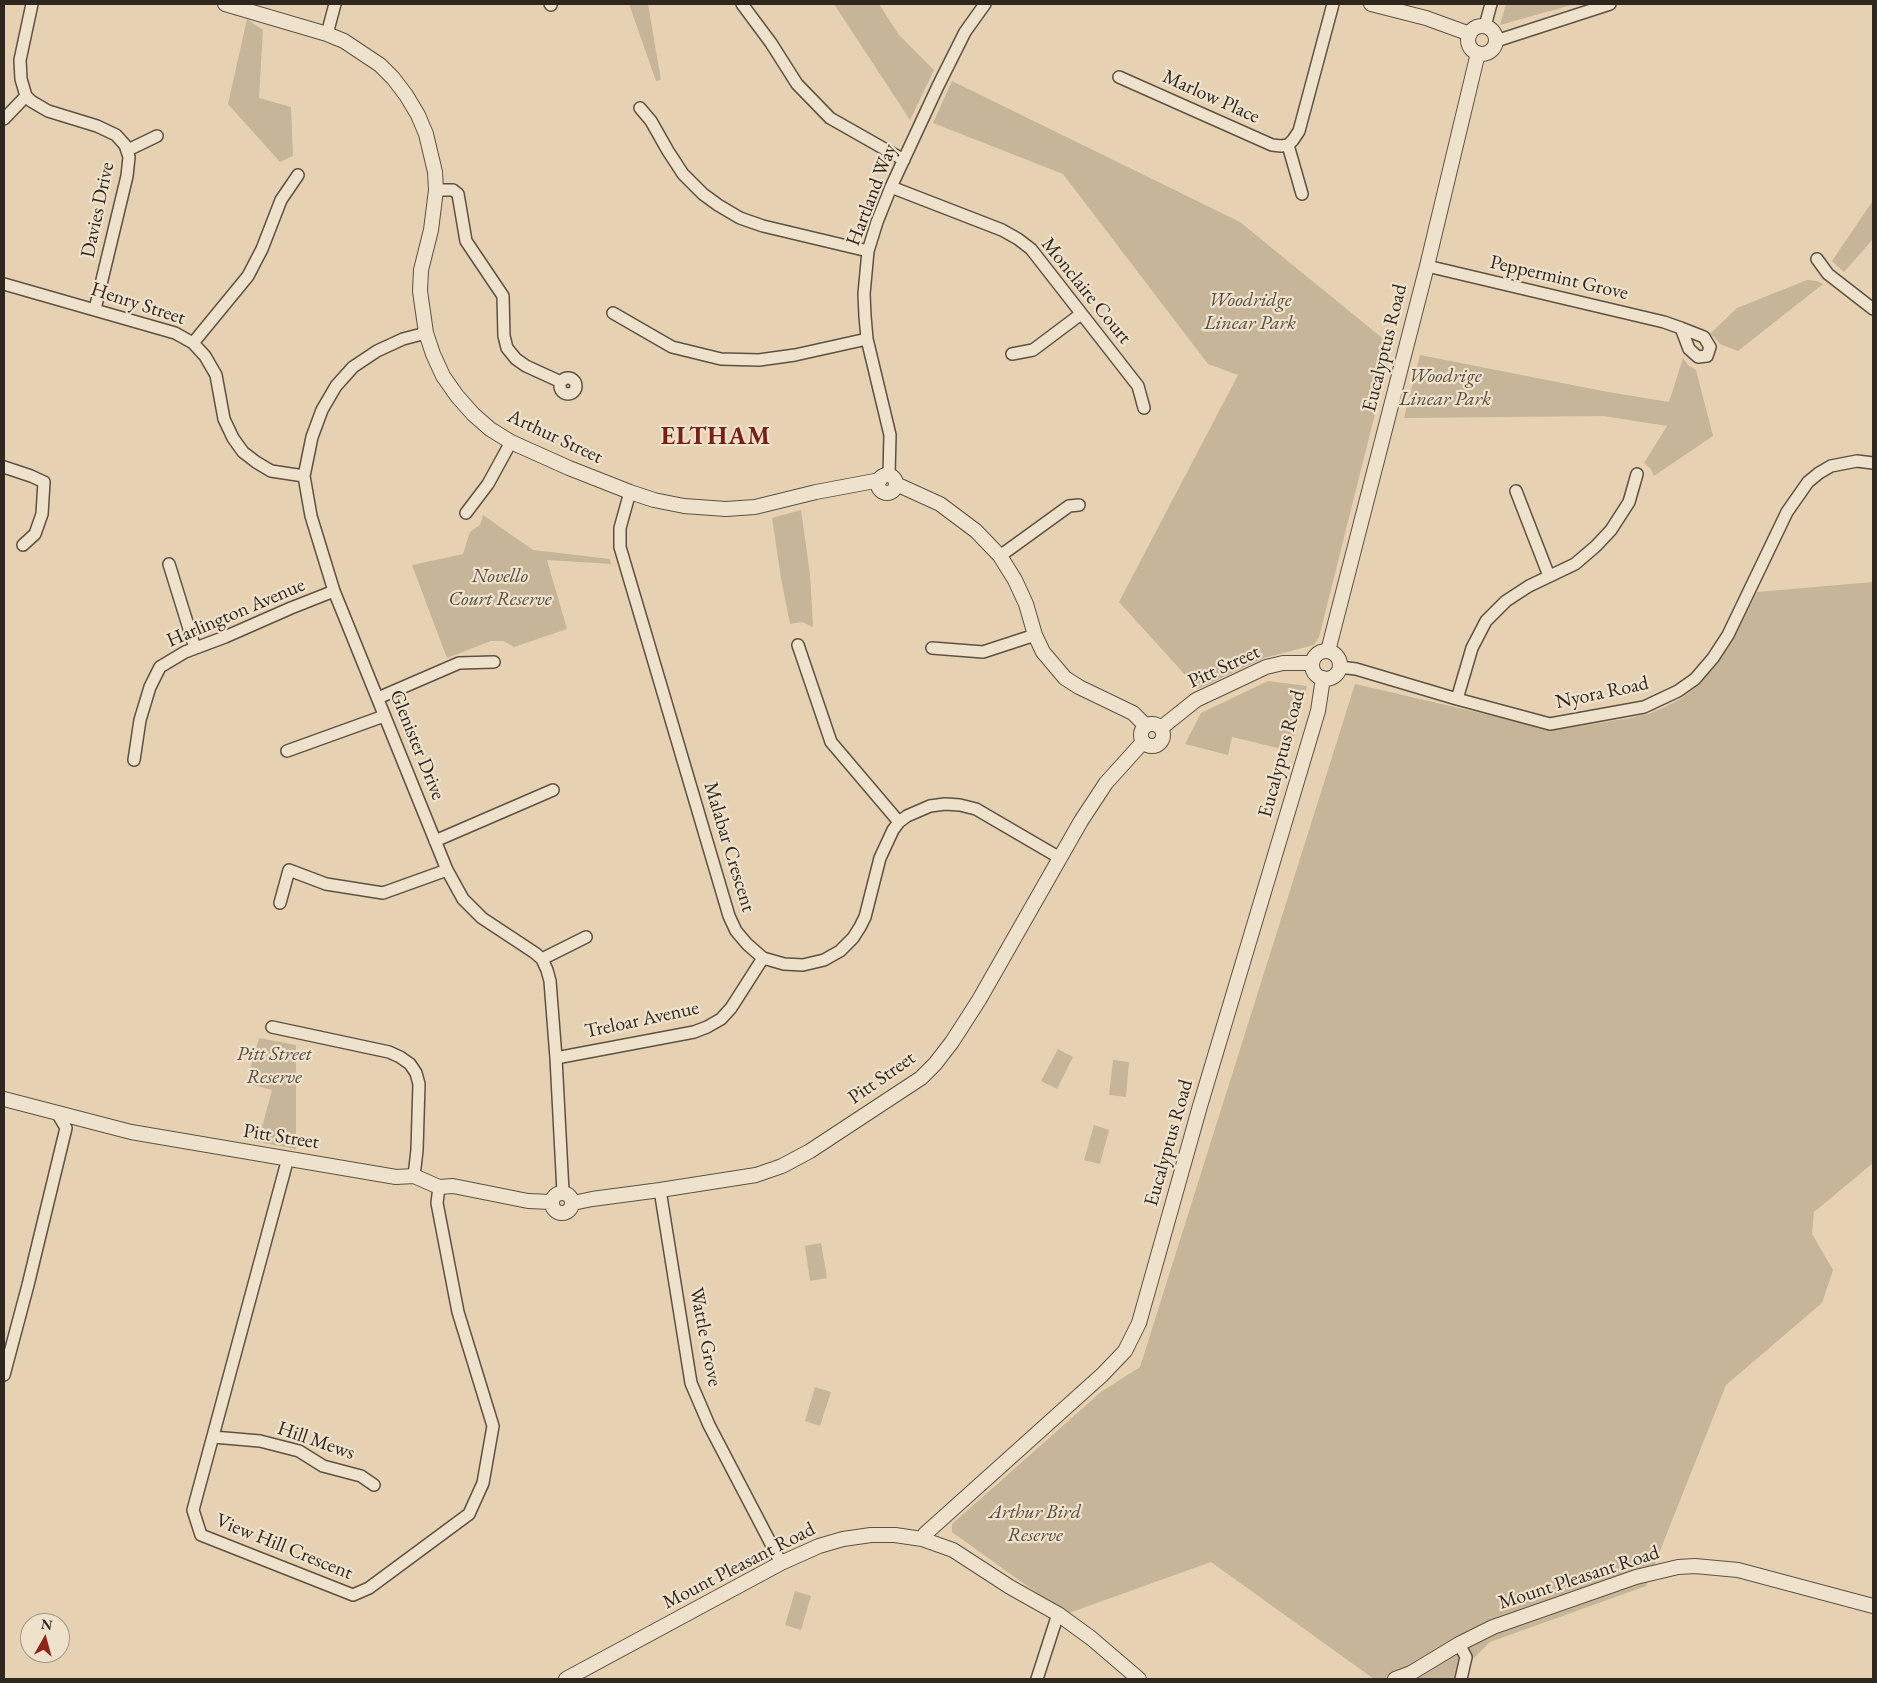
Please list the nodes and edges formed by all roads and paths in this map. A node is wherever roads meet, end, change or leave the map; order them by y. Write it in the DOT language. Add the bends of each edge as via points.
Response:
graph roads {
  1 [pos="32,4"];
  2 [pos="225,4"];
  3 [pos="336,4"];
  4 [pos="742,4"];
  5 [pos="986,4"];
  6 [pos="1333,4"];
  7 [pos="1371,4"];
  8 [pos="1491,4"];
  9 [pos="1610,4"];
  10 [pos="1485,26"];
  11 [pos="327,34"];
  12 [pos="1470,34"];
  13 [pos="1496,41"];
  14 [pos="1478,53"];
  15 [pos="1120,77"];
  16 [pos="26,96"];
  17 [pos="640,108"];
  18 [pos="4,119"];
  19 [pos="157,136"];
  20 [pos="1288,145"];
  21 [pos="128,150"];
  22 [pos="904,160"];
  23 [pos="298,175"];
  24 [pos="891,187"];
  25 [pos="436,190"];
  26 [pos="1302,194"];
  27 [pos="868,250"];
  28 [pos="1817,259"];
  29 [pos="1427,266"];
  30 [pos="4,284"];
  31 [pos="95,309"];
  32 [pos="1873,309"];
  33 [pos="613,313"];
  34 [pos="1081,314"];
  35 [pos="1681,328"];
  36 [pos="426,333"];
  37 [pos="867,338"];
  38 [pos="193,343"];
  39 [pos="1012,354"];
  40 [pos="561,382"];
  41 [pos="1144,408"];
  42 [pos="511,442"];
  43 [pos="1873,463"];
  44 [pos="4,467"];
  45 [pos="1637,474"];
  46 [pos="304,476"];
  47 [pos="888,484"];
  48 [pos="630,492"];
  49 [pos="1516,492"];
  50 [pos="1079,505"];
  51 [pos="466,513"];
  52 [pos="23,545"];
  53 [pos="1000,556"];
  54 [pos="169,564"];
  55 [pos="1549,576"];
  56 [pos="334,591"];
  57 [pos="1035,635"];
  58 [pos="798,645"];
  59 [pos="195,648"];
  60 [pos="932,648"];
  61 [pos="1328,651"];
  62 [pos="494,662"];
  63 [pos="1312,663"];
  64 [pos="1339,667"];
  65 [pos="1323,678"];
  66 [pos="378,698"];
  67 [pos="1457,700"];
  68 [pos="384,716"];
  69 [pos="1146,726"];
  70 [pos="1161,728"];
  71 [pos="1143,742"];
  72 [pos="286,751"];
  73 [pos="134,760"];
  74 [pos="553,790"];
  75 [pos="898,822"];
  76 [pos="435,841"];
  77 [pos="1060,858"];
  78 [pos="446,870"];
  79 [pos="280,903"];
  80 [pos="586,937"];
  81 [pos="763,958"];
  82 [pos="542,959"];
  83 [pos="272,1027"];
  84 [pos="556,1058"];
  85 [pos="4,1099"];
  86 [pos="56,1112"];
  87 [pos="288,1158"];
  88 [pos="414,1176"];
  89 [pos="438,1187"];
  90 [pos="660,1190"];
  91 [pos="563,1192"];
  92 [pos="552,1202"];
  93 [pos="573,1203"];
  94 [pos="4,1375"];
  95 [pos="213,1436"];
  96 [pos="374,1485"];
  97 [pos="922,1539"];
  98 [pos="782,1563"];
  99 [pos="1873,1606"];
  100 [pos="1058,1614"];
  101 [pos="1459,1644"];
  102 [pos="566,1679"];
  103 [pos="1036,1679"];
  104 [pos="1139,1679"];
  105 [pos="1395,1679"];
  106 [pos="1461,1679"];
  1 -- 16 [label="street" via="20,60"];
  2 -- 11 [label="street, Arthur Street"];
  3 -- 11 [label="street"];
  4 -- 22 [label="street" via="797,84 830,118"];
  5 -- 22 [label="street, Hartland Way" via="965,32"];
  6 -- 20 [label="street" via="1299,131"];
  7 -- 12 [label="street" via="1426,18"];
  8 -- 10 [label="street"];
  9 -- 13 [label="street"];
  10 -- 12 [label="street"];
  10 -- 13 [label="street" via="1492,30"];
  11 -- 25 [label="street, Arthur Street" via="344,41 380,65 406,95 426,134 432,153"];
  12 -- 14 [label="street" via="1468,43"];
  13 -- 14 [label="street" via="1490,51"];
  14 -- 29 [label="street, Eucalyptus Road"];
  15 -- 20 [label="street, Marlow Place" via="1272,145"];
  16 -- 18 [label="street"];
  16 -- 21 [label="street, Davies Drive" via="48,111 109,131 122,140"];
  17 -- 27 [label="street" via="683,174 718,205 763,226"];
  19 -- 21 [label="street"];
  20 -- 26 [label="street"];
  21 -- 31 [label="street, Davies Drive" via="127,176"];
  22 -- 24 [label="street, Hartland Way"];
  23 -- 38 [label="street" via="281,200 248,276"];
  24 -- 27 [label="street, Hartland Way"];
  24 -- 34 [label="street, Monclaire Court" via="1018,239 1031,249"];
  25 -- 36 [label="street, Arthur Street" via="421,270 420,291"];
  25 -- 40 [label="street" via="453,190 458,194 466,241 503,296 507,348 526,366"];
  27 -- 37 [label="street, Hartland Way" via="864,294"];
  28 -- 32 [label="street" via="1828,274"];
  29 -- 35 [label="street, Peppermint Grove"];
  29 -- 61 [label="street, Eucalyptus Road"];
  30 -- 31 [label="street, Henry Street"];
  31 -- 38 [label="street, Henry Street" via="175,333"];
  33 -- 37 [label="street" via="672,347 721,359 759,360"];
  34 -- 39 [label="street" via="1033,350"];
  34 -- 41 [label="street, Monclaire Court" via="1138,386"];
  36 -- 42 [label="street, Arthur Street" via="443,376 457,396 490,429"];
  36 -- 46 [label="street, Glenister Drive" via="377,351 354,367 336,386 312,437"];
  37 -- 47 [label="street, Hartland Way" via="890,435"];
  38 -- 46 [label="street, Henry Street" via="216,375 224,419 244,452 271,471"];
  42 -- 48 [label="street, Arthur Street"];
  42 -- 51 [label="street" via="488,484"];
  43 -- 67 [label="street, Nyora Road" via="1857,461 1831,466 1808,482 1787,512 1728,635 1713,658 1678,691 1644,707 1550,724"];
  44 -- 52 [label="street" via="44,482 42,514 35,534"];
  45 -- 55 [label="street" via="1629,502 1611,530 1575,564"];
  46 -- 56 [label="street, Glenister Drive" via="311,516"];
  47 -- 48 [label="street, Arthur Street" via="839,488 755,507 726,509 684,506"];
  47 -- 53 [label="street, Arthur Street" via="940,504 976,531"];
  48 -- 81 [label="street, Malabar Crescent" via="620,528 620,547 729,916 736,931"];
  49 -- 55 [label="street"];
  50 -- 53 [label="street" via="1069,506"];
  53 -- 57 [label="street, Arthur Street" via="1026,604"];
  54 -- 59 [label="street"];
  55 -- 67 [label="street" via="1506,601 1486,621 1472,648"];
  56 -- 59 [label="street, Harlington Avenue"];
  56 -- 66 [label="street, Glenister Drive"];
  57 -- 60 [label="street" via="983,652"];
  57 -- 69 [label="street, Arthur Street" via="1043,652 1065,678 1132,713"];
  58 -- 75 [label="street" via="831,742"];
  59 -- 73 [label="street, Harlington Avenue" via="160,667 140,720"];
  61 -- 63 [label="street" via="1315,656"];
  61 -- 64 [label="street" via="1337,657"];
  62 -- 66 [label="street" via="459,663"];
  63 -- 65 [label="street" via="1314,672"];
  63 -- 70 [label="street, Pitt Street" via="1266,666 1196,700"];
  64 -- 65 [label="street" via="1333,676"];
  64 -- 67 [label="street, Nyora Road" via="1356,669"];
  65 -- 97 [label="street, Eucalyptus Road" via="1318,711 1139,1323 1125,1351 1102,1374"];
  66 -- 68 [label="street, Glenister Drive"];
  68 -- 72 [label="street"];
  68 -- 76 [label="street, Glenister Drive"];
  69 -- 70 [label="street" via="1154,724"];
  69 -- 71 [label="street" via="1142,733"];
  70 -- 71 [label="street" via="1164,736 1159,744 1151,746"];
  71 -- 77 [label="street, Pitt Street" via="1106,783"];
  74 -- 76 [label="street"];
  75 -- 77 [label="street" via="930,806 960,805 976,809"];
  75 -- 81 [label="street" via="884,847 864,916 853,938 824,960 803,965"];
  76 -- 78 [label="street, Glenister Drive"];
  77 -- 90 [label="street, Pitt Street" via="979,1000 952,1042 920,1078 782,1166 756,1175"];
  78 -- 79 [label="street" via="384,893 326,884 289,870"];
  78 -- 82 [label="street, Glenister Drive" via="462,899 482,918"];
  80 -- 82 [label="street"];
  81 -- 84 [label="street, Treloar Avenue" via="731,1008 707,1027"];
  82 -- 84 [label="street" via="550,981"];
  83 -- 88 [label="street" via="389,1052 410,1064 419,1084"];
  84 -- 91 [label="street"];
  85 -- 86 [label="street, Pitt Street"];
  86 -- 87 [label="street, Pitt Street" via="131,1132"];
  86 -- 94 [label="street" via="66,1128"];
  87 -- 88 [label="street, Pitt Street" via="396,1177"];
  87 -- 95 [label="street, View Hill Crescent"];
  88 -- 89 [label="street, Pitt Street"];
  89 -- 92 [label="street, Pitt Street" via="453,1186 528,1201"];
  89 -- 95 [label="street, View Hill Crescent" via="437,1203 458,1312 493,1426 483,1483 469,1514 369,1588 353,1595 201,1535 193,1510"];
  90 -- 93 [label="street, Pitt Street"];
  90 -- 98 [label="street, Wattle Grove" via="691,1383 709,1425"];
  91 -- 92 [label="street" via="555,1195"];
  91 -- 93 [label="street"];
  92 -- 93 [label="street" via="554,1209 562,1213"];
  95 -- 96 [label="street, Hill Mews" via="260,1441 299,1451 323,1466 361,1476"];
  97 -- 98 [label="street, Mount Pleasant Road" via="895,1535 843,1539"];
  97 -- 100 [label="street, Mount Pleasant Road" via="953,1550"];
  98 -- 102 [label="street, Mount Pleasant Road"];
  99 -- 101 [label="street, Mount Pleasant Road" via="1738,1570 1678,1567 1636,1577 1493,1627"];
  100 -- 103 [label="street"];
  100 -- 104 [label="street, Mount Pleasant Road"];
  101 -- 105 [label="street, Mount Pleasant Road"];
  101 -- 106 [label="street" via="1466,1657"];
}
